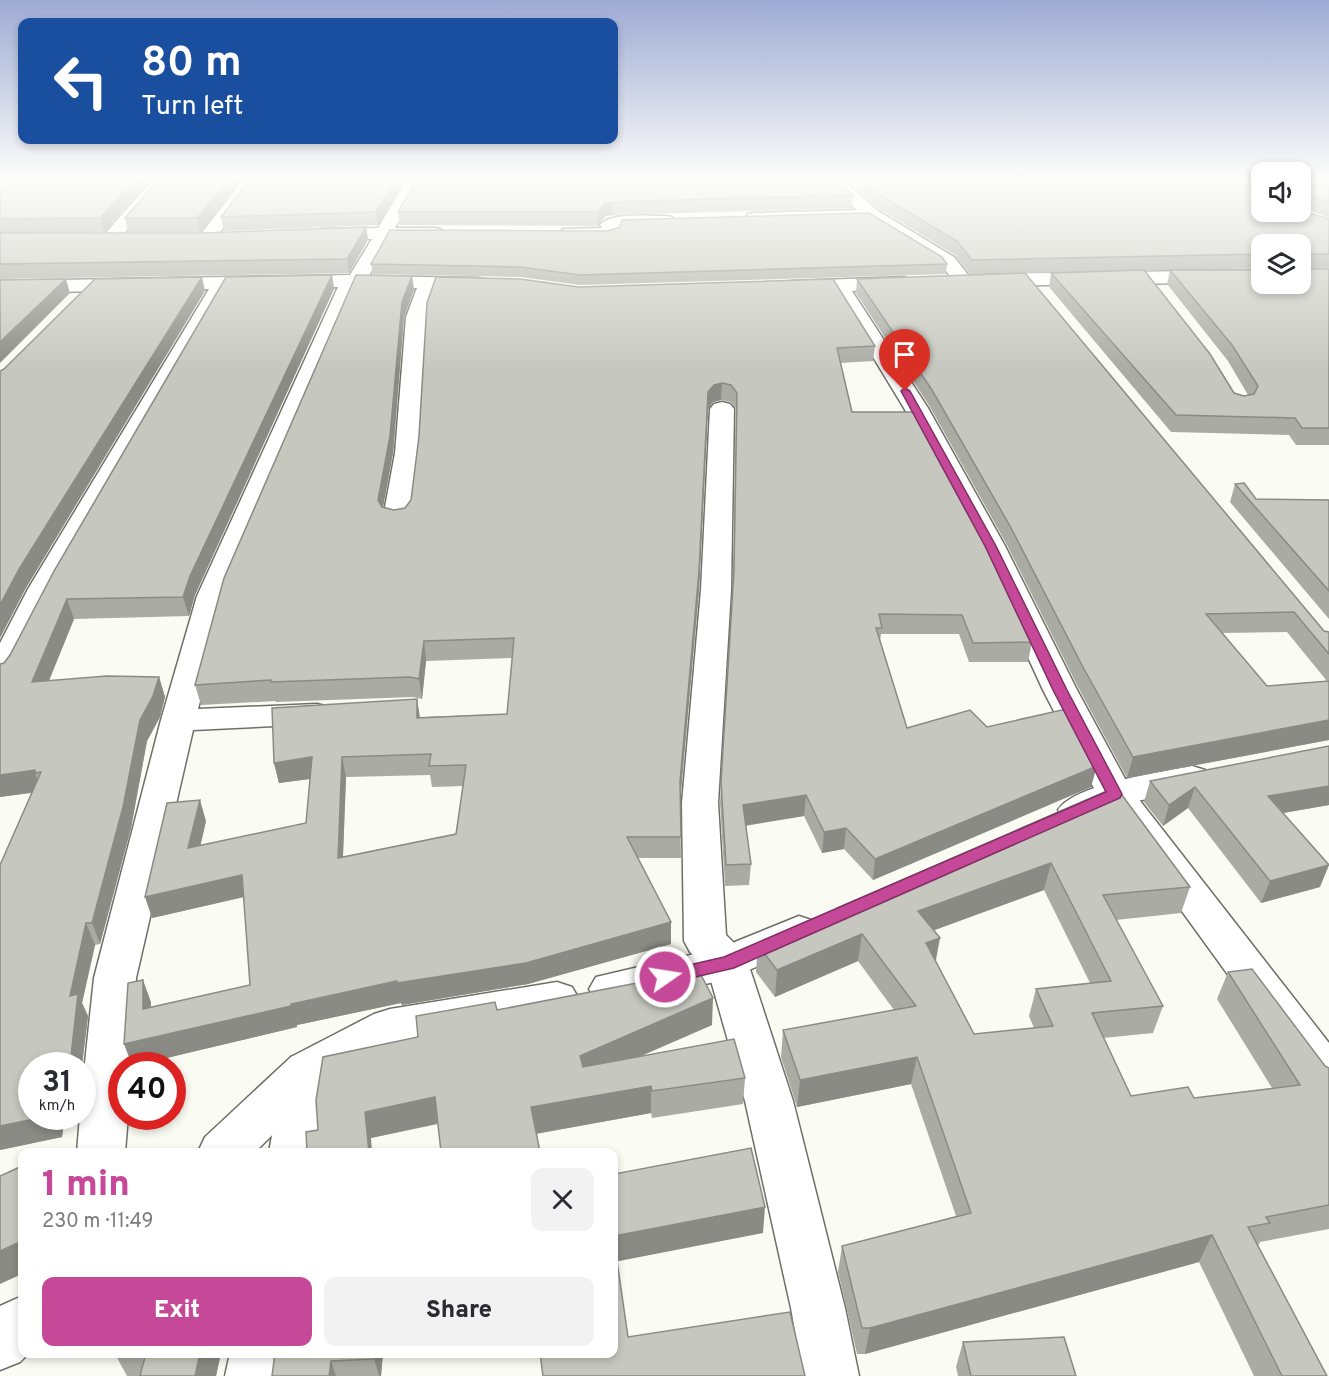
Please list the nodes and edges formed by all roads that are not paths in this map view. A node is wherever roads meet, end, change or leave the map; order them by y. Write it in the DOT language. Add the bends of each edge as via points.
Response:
graph roads {
  1 [pos="378,243"];
  2 [pos="919,243"];
  3 [pos="1251,276"];
  4 [pos="1148,277"];
  5 [pos="1029,279"];
  6 [pos="963,281"];
  7 [pos="353,282"];
  8 [pos="940,282"];
  9 [pos="428,283"];
  10 [pos="918,283"];
  11 [pos="221,285"];
  12 [pos="499,285"];
  13 [pos="839,286"];
  14 [pos="0,287"];
  15 [pos="91,287"];
  16 [pos="772,287"];
  17 [pos="1162,295"];
  18 [pos="74,303"];
  19 [pos="1051,306"];
  20 [pos="722,409"];
  21 [pos="397,518"];
  22 [pos="0,674"];
  23 [pos="342,712"];
  24 [pos="178,720"];
  25 [pos="1226,771"];
  26 [pos="1115,794"];
  27 [pos="1040,827"];
  28 [pos="835,916"];
  29 [pos="727,963"];
  30 [pos="307,1071"];
  31 [pos="1329,1078"];
  32 [pos="101,1148"];
  33 [pos="226,1148"];
  34 [pos="294,1148"];
  35 [pos="18,1326"];
  36 [pos="0,1342"];
  37 [pos="257,1358"];
  38 [pos="253,1376"];
  39 [pos="831,1376"];
  1 -- 7 [label="street"];
  2 -- 6 [label="street" via="948,261"];
  3 -- 4 [label="street"];
  4 -- 5 [label="street"];
  4 -- 17 [label="street"];
  5 -- 6 [label="street"];
  5 -- 19 [label="street"];
  6 -- 8 [label="street"];
  7 -- 9 [label="street"];
  7 -- 11 [label="street"];
  7 -- 24 [label="street" via="212,596"];
  9 -- 12 [label="street"];
  9 -- 21 [label="street" via="416,317 407,453"];
  10 -- 13 [label="street"];
  11 -- 15 [label="street"];
  11 -- 22 [label="street" via="54,570"];
  13 -- 16 [label="street"];
  13 -- 26 [label="street" via="916,408 991,546"];
  14 -- 15 [label="street"];
  15 -- 18 [label="street"];
  20 -- 29 [label="street" via="716,590 700,803 705,941"];
  23 -- 24 [label="street"];
  24 -- 32 [label="street" via="115,978"];
  25 -- 26 [label="street"];
  26 -- 27 [label="street"];
  26 -- 31 [label="street"];
  28 -- 29 [label="street"];
  29 -- 30 [label="street" via="582,995 390,1027"];
  29 -- 39 [label="street" via="768,1101"];
  30 -- 33 [label="street"];
  30 -- 34 [label="street"];
  35 -- 36 [label="street"];
  37 -- 38 [label="street"];
}
